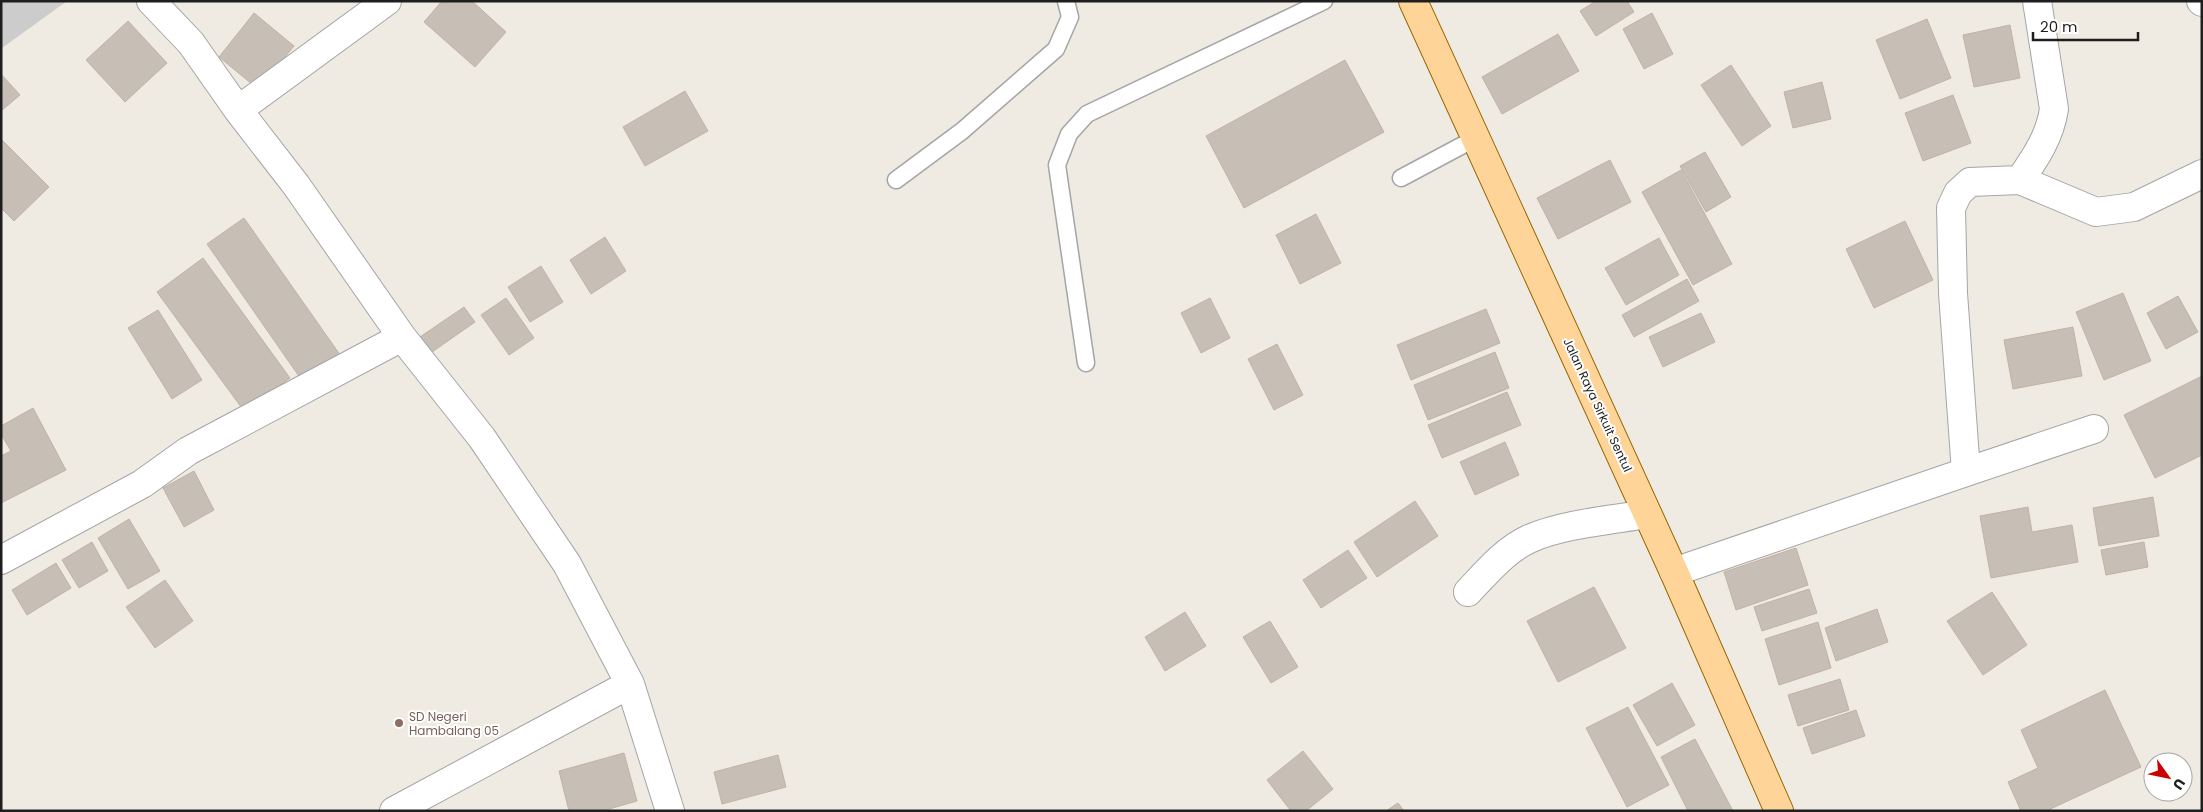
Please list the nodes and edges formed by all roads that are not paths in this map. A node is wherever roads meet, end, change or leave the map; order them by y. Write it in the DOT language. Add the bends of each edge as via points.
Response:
graph roads {
  1 [pos="151,1"];
  2 [pos="387,1"];
  3 [pos="1066,1"];
  4 [pos="1324,1"];
  5 [pos="1413,1"];
  6 [pos="2037,1"];
  7 [pos="238,110"];
  8 [pos="1476,138"];
  9 [pos="2202,174"];
  10 [pos="1401,178"];
  11 [pos="896,180"];
  12 [pos="2020,180"];
  13 [pos="402,337"];
  14 [pos="1086,363"];
  15 [pos="2094,429"];
  16 [pos="1966,472"];
  17 [pos="1647,514"];
  18 [pos="1,560"];
  19 [pos="1674,572"];
  20 [pos="1468,592"];
  21 [pos="630,684"];
  22 [pos="394,811"];
  23 [pos="670,811"];
  24 [pos="1779,811"];
  1 -- 7 [label="street" via="191,43"];
  2 -- 7 [label="street"];
  3 -- 11 [label="lane" via="1070,17 1056,49 962,131"];
  4 -- 14 [label="lane" via="1087,114 1069,134 1057,165"];
  5 -- 8 [label="main road, Jalan Raya Sirkuit Sentul"];
  6 -- 12 [label="street" via="2054,109 2043,145"];
  7 -- 13 [label="street" via="296,185"];
  8 -- 10 [label="lane"];
  8 -- 17 [label="main road, Jalan Raya Sirkuit Sentul"];
  9 -- 12 [label="street" via="2134,207 2096,212"];
  12 -- 16 [label="street" via="1970,182 1958,193 1951,208 1953,293"];
  13 -- 18 [label="street" via="188,451 142,484"];
  13 -- 21 [label="street" via="482,438 568,564"];
  15 -- 16 [label="street"];
  16 -- 19 [label="street"];
  17 -- 19 [label="main road, Jalan Raya Sirkuit Sentul"];
  17 -- 20 [label="street" via="1529,539 1496,562"];
  19 -- 24 [label="main road, Jalan Raya Sirkuit Sentul"];
  21 -- 22 [label="street"];
  21 -- 23 [label="street"];
}
